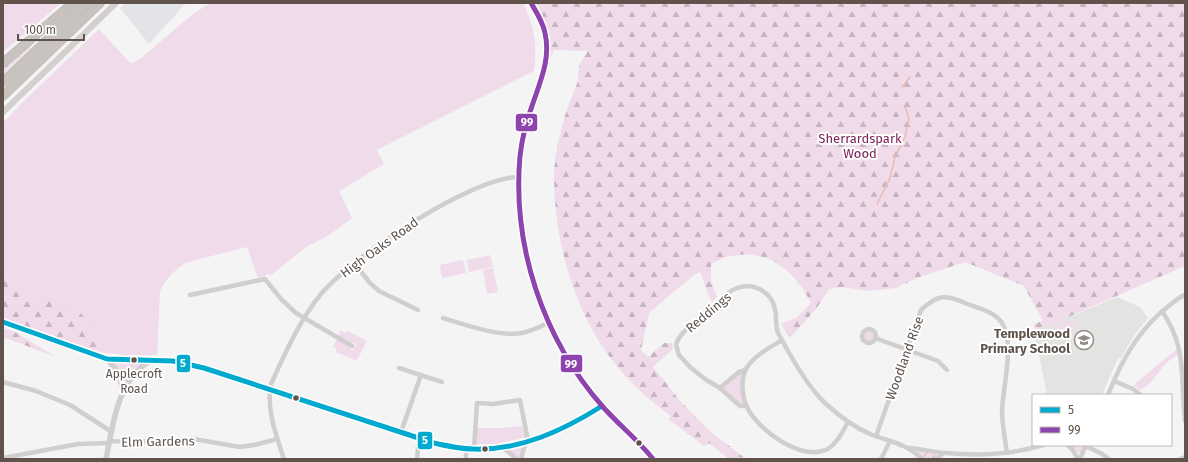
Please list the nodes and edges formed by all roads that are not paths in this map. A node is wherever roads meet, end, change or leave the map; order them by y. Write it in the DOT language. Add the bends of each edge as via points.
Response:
graph roads {
  1 [pos="73,3"];
  2 [pos="86,3"];
  3 [pos="100,3"];
  4 [pos="116,3"];
  5 [pos="531,3"];
  6 [pos="3,63"];
  7 [pos="3,82"];
  8 [pos="3,96"];
  9 [pos="3,112"];
  10 [pos="519,178"];
  11 [pos="354,263"];
  12 [pos="1185,291"];
  13 [pos="190,295"];
  14 [pos="1184,295"];
  15 [pos="418,310"];
  16 [pos="1162,311"];
  17 [pos="444,318"];
  18 [pos="304,319"];
  19 [pos="3,322"];
  20 [pos="548,323"];
  21 [pos="875,338"];
  22 [pos="782,340"];
  23 [pos="352,346"];
  24 [pos="906,350"];
  25 [pos="107,359"];
  26 [pos="150,361"];
  27 [pos="1184,364"];
  28 [pos="399,368"];
  29 [pos="745,370"];
  30 [pos="947,370"];
  31 [pos="420,375"];
  32 [pos="1114,381"];
  33 [pos="3,382"];
  34 [pos="442,382"];
  35 [pos="720,388"];
  36 [pos="270,389"];
  37 [pos="123,391"];
  38 [pos="1108,394"];
  39 [pos="1140,394"];
  40 [pos="602,406"];
  41 [pos="746,406"];
  42 [pos="1185,421"];
  43 [pos="848,422"];
  44 [pos="112,432"];
  45 [pos="401,432"];
  46 [pos="876,436"];
  47 [pos="420,438"];
  48 [pos="277,439"];
  49 [pos="890,441"];
  50 [pos="110,442"];
  51 [pos="528,442"];
  52 [pos="1039,446"];
  53 [pos="1068,446"];
  54 [pos="1086,446"];
  55 [pos="1088,446"];
  56 [pos="501,447"];
  57 [pos="909,448"];
  58 [pos="466,449"];
  59 [pos="474,449"];
  60 [pos="944,453"];
  61 [pos="1003,455"];
  62 [pos="1185,457"];
  63 [pos="3,458"];
  64 [pos="106,459"];
  65 [pos="284,459"];
  66 [pos="417,459"];
  67 [pos="466,459"];
  68 [pos="516,459"];
  69 [pos="521,459"];
  70 [pos="653,459"];
  71 [pos="881,459"];
  72 [pos="922,459"];
  73 [pos="935,459"];
  74 [pos="1079,459"];
  75 [pos="1109,459"];
  76 [pos="1180,459"];
  1 -- 6 [label="highway"];
  2 -- 7 [label="highway"];
  3 -- 8 [label="highway"];
  4 -- 9 [label="main road"];
  5 -- 10 [label="street" via="545,31 547,53 543,75 525,125"];
  10 -- 11 [label="street, High Oaks Road" via="508,178 486,185 442,205 398,231"];
  10 -- 20 [label="street" via="520,213 526,251"];
  11 -- 15 [label="street" via="379,291"];
  11 -- 18 [label="street, High Oaks Road" via="326,288"];
  12 -- 14 [label="street"];
  13 -- 18 [label="street" via="265,279 281,299"];
  14 -- 16 [label="street"];
  16 -- 27 [label="street" via="1181,341"];
  16 -- 32 [label="street" via="1138,339"];
  17 -- 20 [label="street" via="512,334 527,332"];
  18 -- 23 [label="street"];
  18 -- 36 [label="street, High Oaks Road"];
  19 -- 25 [label="main road"];
  20 -- 40 [label="street" via="569,360"];
  21 -- 24 [label="street"];
  22 -- 29 [label="street" via="760,354"];
  22 -- 35 [label="street, Reddings" via="777,330 774,304 764,291 745,286 727,294 681,335 676,345 679,355 690,367"];
  22 -- 43 [label="street" via="815,392"];
  24 -- 30 [label="street" via="938,362"];
  24 -- 46 [label="street, Woodland Rise"];
  24 -- 61 [label="street, Woodland Rise" via="921,310 941,297 954,298 989,312 999,319 1007,335 1002,413"];
  25 -- 26 [label="main road"];
  25 -- 37 [label="street" via="118,372"];
  26 -- 36 [label="main road" via="187,363"];
  26 -- 37 [label="street" via="138,370"];
  27 -- 42 [label="street"];
  28 -- 31 [label="street"];
  29 -- 35 [label="street"];
  29 -- 41 [label="street" via="743,388"];
  31 -- 34 [label="street"];
  31 -- 45 [label="street"];
  32 -- 38 [label="street"];
  32 -- 39 [label="street"];
  33 -- 44 [label="street" via="36,391 70,405"];
  35 -- 41 [label="street, Reddings" via="740,406"];
  36 -- 45 [label="main road"];
  36 -- 48 [label="street"];
  37 -- 44 [label="street"];
  40 -- 51 [label="main road" via="564,428"];
  40 -- 70 [label="main road"];
  41 -- 43 [label="street" via="759,424 780,442 792,450 810,454 829,449"];
  43 -- 46 [label="street"];
  44 -- 50 [label="street"];
  45 -- 47 [label="main road"];
  46 -- 49 [label="street"];
  47 -- 58 [label="main road"];
  47 -- 66 [label="street"];
  48 -- 50 [label="street, Elm Gardens" via="240,447 194,440"];
  48 -- 65 [label="street"];
  49 -- 57 [label="street"];
  49 -- 71 [label="street"];
  50 -- 63 [label="street, Elm Gardens" via="78,444"];
  50 -- 64 [label="street"];
  51 -- 56 [label="main road"];
  51 -- 59 [label="street" via="520,400 493,404 476,403"];
  51 -- 69 [label="street"];
  52 -- 61 [label="street"];
  53 -- 74 [label="street"];
  54 -- 74 [label="street"];
  55 -- 75 [label="street"];
  56 -- 59 [label="main road"];
  56 -- 68 [label="street"];
  57 -- 60 [label="street"];
  57 -- 72 [label="street"];
  58 -- 59 [label="main road"];
  58 -- 67 [label="street"];
  60 -- 61 [label="street"];
  60 -- 73 [label="street"];
  62 -- 76 [label="street"];
}
